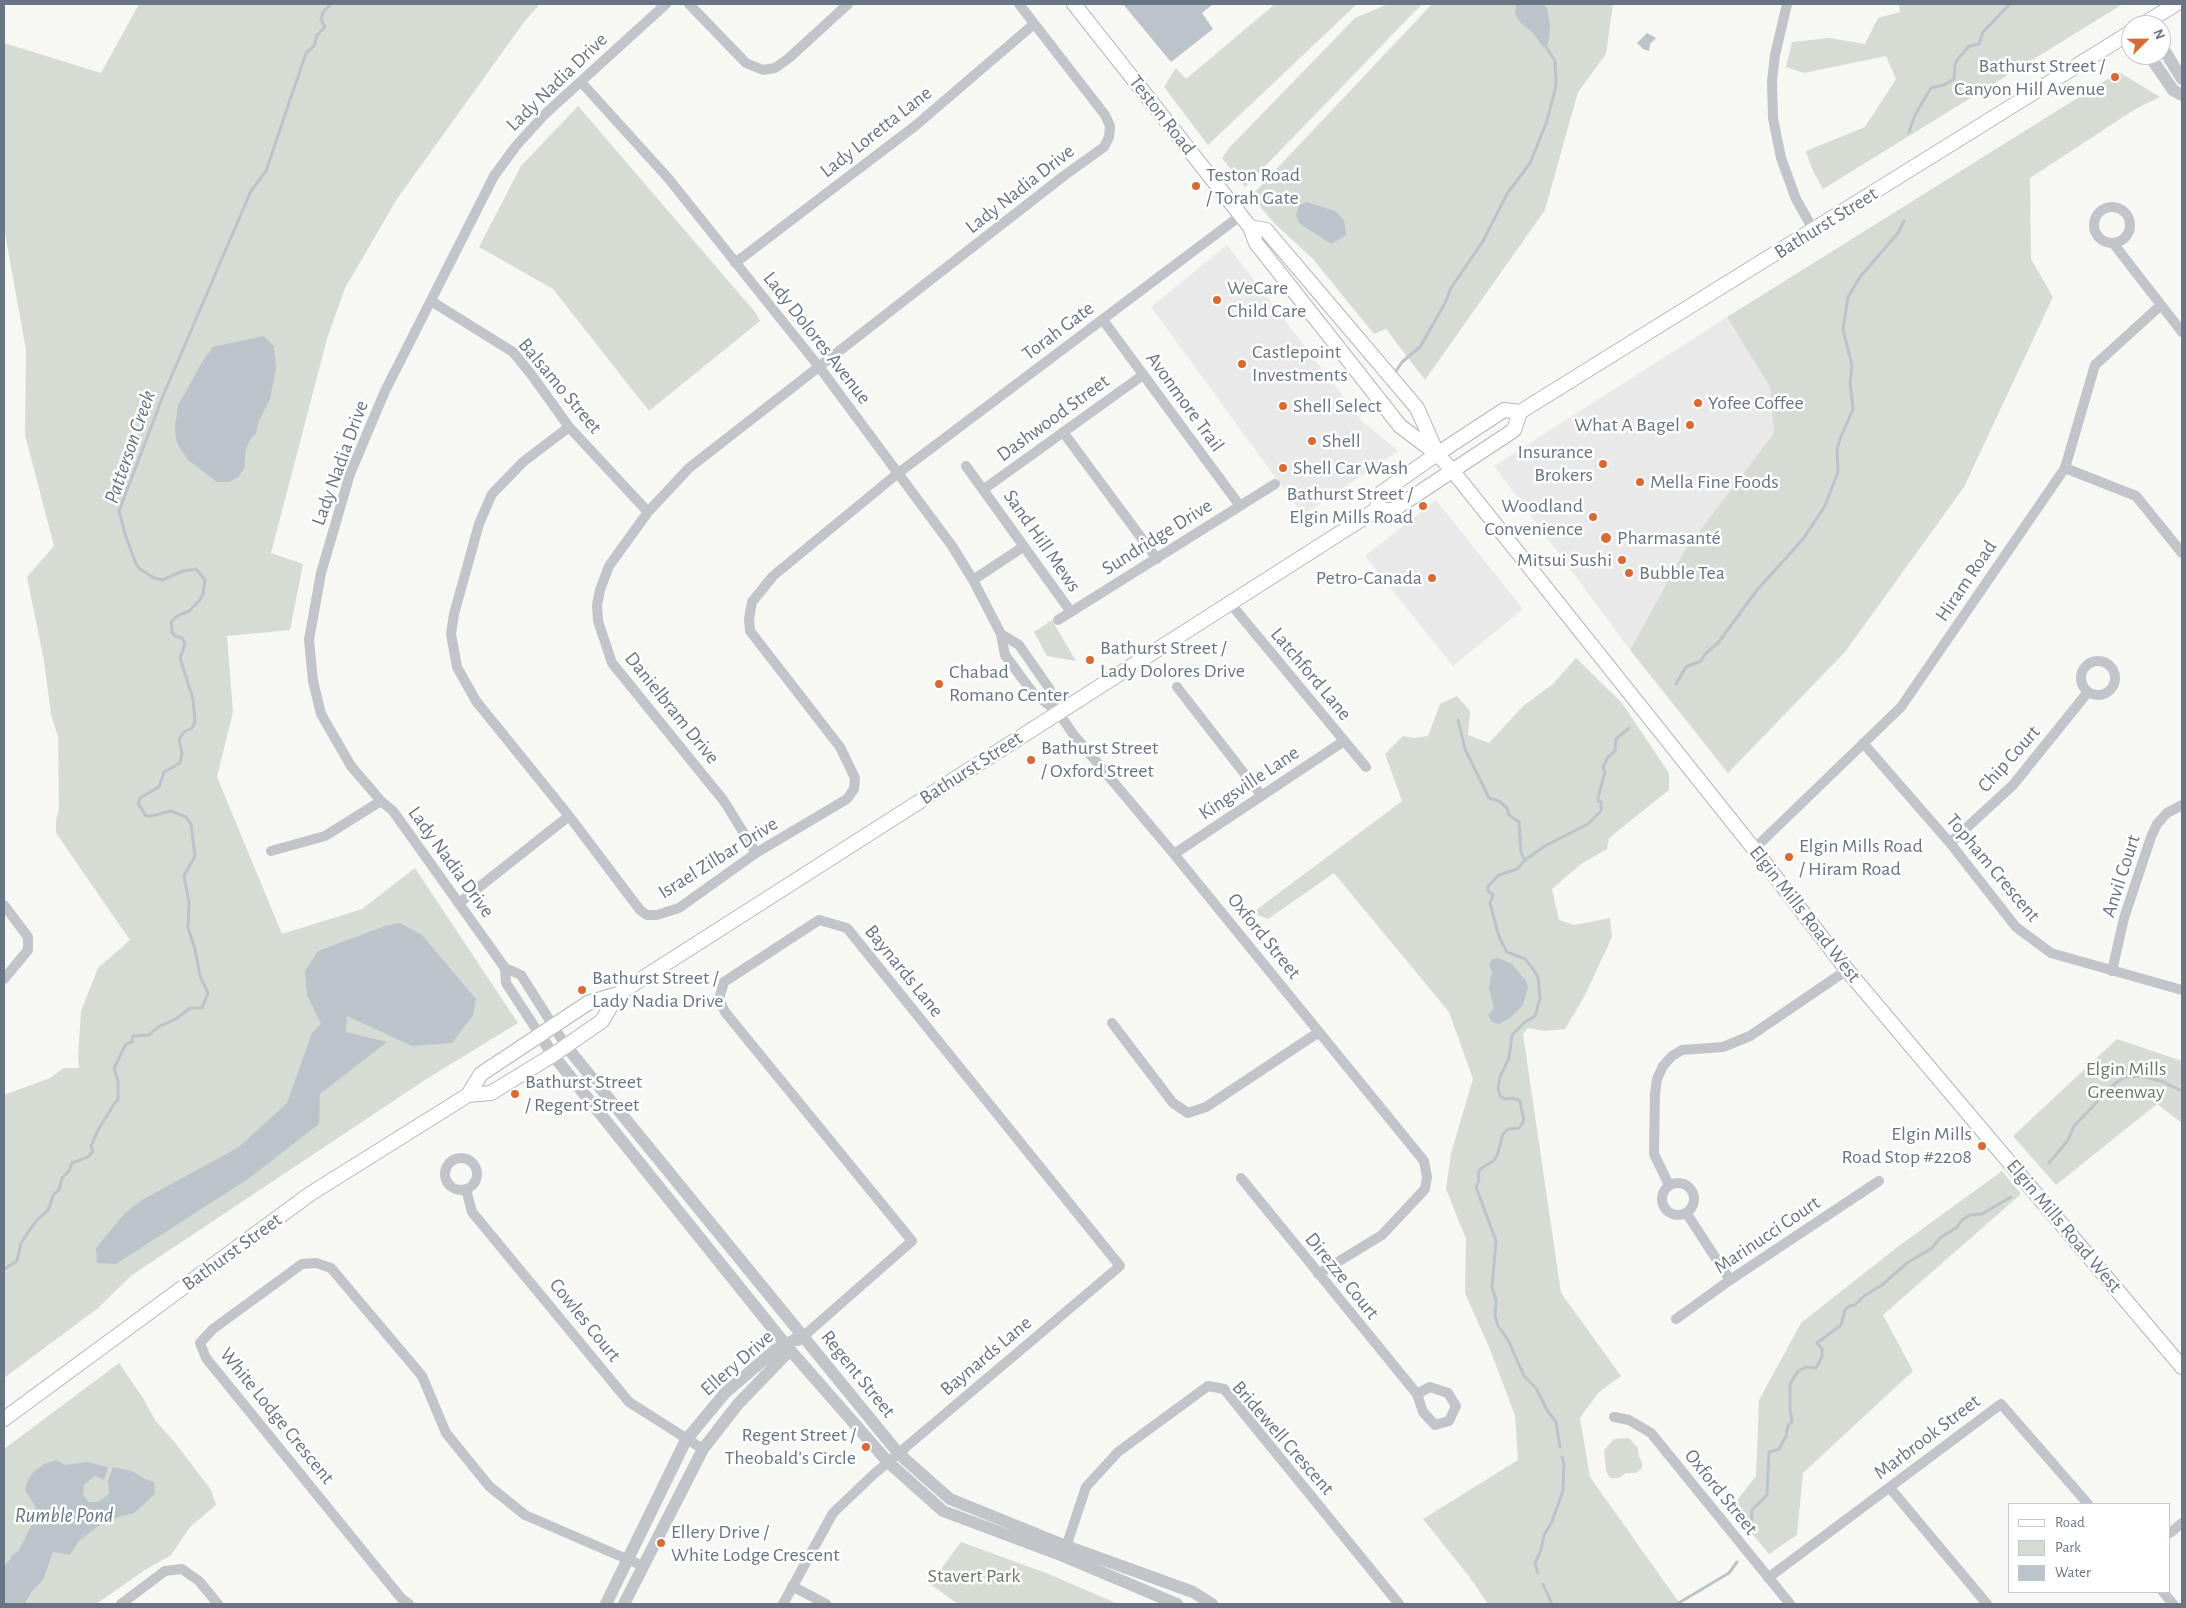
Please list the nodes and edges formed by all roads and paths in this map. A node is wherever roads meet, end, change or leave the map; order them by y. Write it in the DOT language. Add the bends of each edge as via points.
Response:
graph roads {
  1 [pos="666,4"];
  2 [pos="689,4"];
  3 [pos="848,4"];
  4 [pos="1019,4"];
  5 [pos="1074,4"];
  6 [pos="1787,4"];
  7 [pos="2176,4"];
  8 [pos="2158,15"];
  9 [pos="1034,24"];
  10 [pos="2121,38"];
  11 [pos="2171,61"];
  12 [pos="2156,65"];
  13 [pos="2182,79"];
  14 [pos="581,82"];
  15 [pos="2182,95"];
  16 [pos="1240,216"];
  17 [pos="1250,227"];
  18 [pos="1814,231"];
  19 [pos="2113,243"];
  20 [pos="735,263"];
  21 [pos="431,300"];
  22 [pos="2161,305"];
  23 [pos="1103,320"];
  24 [pos="2182,332"];
  25 [pos="820,368"];
  26 [pos="1143,375"];
  27 [pos="1520,412"];
  28 [pos="569,427"];
  29 [pos="1063,432"];
  30 [pos="1437,454"];
  31 [pos="966,466"];
  32 [pos="2065,468"];
  33 [pos="1452,470"];
  34 [pos="897,474"];
  35 [pos="1274,484"];
  36 [pos="984,489"];
  37 [pos="1240,506"];
  38 [pos="1376,510"];
  39 [pos="648,512"];
  40 [pos="1023,547"];
  41 [pos="2182,553"];
  42 [pos="1157,559"];
  43 [pos="973,580"];
  44 [pos="1230,603"];
  45 [pos="1071,612"];
  46 [pos="1058,620"];
  47 [pos="1001,634"];
  48 [pos="1177,687"];
  49 [pos="2088,692"];
  50 [pos="1058,712"];
  51 [pos="1344,741"];
  52 [pos="1863,742"];
  53 [pos="1366,767"];
  54 [pos="1262,796"];
  55 [pos="381,801"];
  56 [pos="2182,805"];
  57 [pos="569,816"];
  58 [pos="1950,843"];
  59 [pos="1754,849"];
  60 [pos="271,851"];
  61 [pos="756,853"];
  62 [pos="1174,854"];
  63 [pos="459,903"];
  64 [pos="4,905"];
  65 [pos="505,968"];
  66 [pos="1847,970"];
  67 [pos="2112,970"];
  68 [pos="4,979"];
  69 [pos="2182,990"];
  70 [pos="618,994"];
  71 [pos="1112,1023"];
  72 [pos="553,1026"];
  73 [pos="1319,1032"];
  74 [pos="540,1035"];
  75 [pos="566,1046"];
  76 [pos="553,1055"];
  77 [pos="468,1095"];
  78 [pos="1241,1178"];
  79 [pos="1878,1181"];
  80 [pos="1669,1185"];
  81 [pos="466,1189"];
  82 [pos="1687,1214"];
  83 [pos="1318,1274"];
  84 [pos="1730,1280"];
  85 [pos="1676,1319"];
  86 [pos="802,1336"];
  87 [pos="787,1347"];
  88 [pos="2182,1367"];
  89 [pos="1417,1394"];
  90 [pos="1614,1417"];
  91 [pos="4,1418"];
  92 [pos="686,1440"];
  93 [pos="703,1449"];
  94 [pos="898,1454"];
  95 [pos="888,1462"];
  96 [pos="1890,1488"];
  97 [pos="2087,1503"];
  98 [pos="2182,1523"];
  99 [pos="2171,1532"];
  100 [pos="1065,1551"];
  101 [pos="626,1559"];
  102 [pos="643,1566"];
  103 [pos="1768,1578"];
  104 [pos="792,1586"];
  105 [pos="2164,1593"];
  106 [pos="121,1604"];
  107 [pos="218,1604"];
  108 [pos="409,1604"];
  109 [pos="606,1604"];
  110 [pos="624,1604"];
  111 [pos="783,1604"];
  112 [pos="826,1604"];
  113 [pos="1177,1604"];
  114 [pos="1212,1604"];
  115 [pos="1399,1604"];
  116 [pos="1790,1604"];
  117 [pos="1987,1604"];
  118 [pos="2173,1604"];
  1 -- 14 [label="street, Lady Nadia Drive"];
  2 -- 3 [label="street" via="746,63 763,70 775,68 788,58"];
  4 -- 9 [label="street, Lady Nadia Drive"];
  5 -- 16 [label="main road, Teston Road"];
  6 -- 18 [label="street" via="1772,81 1774,118 1781,158 1796,199"];
  7 -- 8 [label="main road"];
  9 -- 20 [label="street, Lady Loretta Lane" via="915,126"];
  9 -- 25 [label="street, Lady Nadia Drive" via="1105,115 1110,126 1104,147"];
  10 -- 18 [label="main road, Bathurst Street"];
  11 -- 13 [label="street"];
  12 -- 15 [label="street" via="2173,90"];
  14 -- 20 [label="street, Lady Dolores Avenue" via="668,178"];
  14 -- 21 [label="street, Lady Nadia Drive" via="544,114 494,176"];
  16 -- 17 [label="main road, Teston Road"];
  16 -- 23 [label="street, Torah Gate"];
  17 -- 30 [label="main road, Teston Road" via="1256,243 1400,426"];
  17 -- 30 [label="main road, Teston Road" via="1266,230 1417,408"];
  18 -- 27 [label="main road, Bathurst Street"];
  19 -- 22 [label="street"];
  20 -- 25 [label="street, Lady Dolores Avenue"];
  21 -- 28 [label="street, Balsamo Street" via="513,352"];
  21 -- 55 [label="street, Lady Nadia Drive" via="385,391 350,474 321,573 309,640 313,681 321,714 351,766"];
  22 -- 24 [label="street"];
  22 -- 32 [label="street, Hiram Road" via="2095,365"];
  23 -- 26 [label="street, Avonmore Trail"];
  23 -- 34 [label="street, Torah Gate"];
  25 -- 34 [label="street, Lady Dolores Avenue"];
  25 -- 39 [label="street, Danielbram Drive" via="689,468"];
  26 -- 29 [label="street, Dashwood Street"];
  26 -- 37 [label="street, Avonmore Trail"];
  27 -- 30 [label="main road, Bathurst Street" via="1504,410"];
  27 -- 33 [label="main road, Bathurst Street" via="1514,430"];
  28 -- 39 [label="street, Balsamo Street"];
  28 -- 57 [label="street, Israel Zilbar Drive" via="523,462 492,494 477,533 451,634 457,667 476,701"];
  29 -- 36 [label="street, Dashwood Street"];
  29 -- 42 [label="street"];
  30 -- 33 [label="main road, Elgin Mills Road West"];
  30 -- 38 [label="main road, Bathurst Street" via="1382,493"];
  31 -- 36 [label="street, Sand Hill Mews"];
  32 -- 41 [label="street" via="2136,496"];
  32 -- 52 [label="street, Hiram Road" via="1900,708"];
  33 -- 38 [label="main road, Bathurst Street" via="1393,510"];
  33 -- 59 [label="main road, Elgin Mills Road West"];
  34 -- 43 [label="street, Lady Dolores Avenue" via="952,546"];
  34 -- 61 [label="street, Israel Zilbar Drive" via="773,576 752,602 750,631 840,747 855,778 854,789 847,799"];
  35 -- 37 [label="street, Sundridge Drive"];
  36 -- 40 [label="street, Sand Hill Mews"];
  37 -- 42 [label="street, Sundridge Drive"];
  38 -- 44 [label="main road, Bathurst Street"];
  39 -- 61 [label="street, Danielbram Drive" via="609,566 600,590 598,621 605,646 612,663 724,801"];
  40 -- 43 [label="street"];
  40 -- 45 [label="street, Sand Hill Mews"];
  42 -- 45 [label="street, Sundridge Drive"];
  43 -- 47 [label="street, Lady Dolores Avenue"];
  44 -- 50 [label="main road, Bathurst Street"];
  44 -- 51 [label="street, Latchford Lane"];
  45 -- 46 [label="street, Sundridge Drive"];
  47 -- 50 [label="street, Lady Dolores Avenue" via="1019,645 1049,688"];
  47 -- 50 [label="street, Lady Dolores Avenue" via="1010,663 1033,693"];
  48 -- 54 [label="street"];
  49 -- 58 [label="street, Chip Court" via="2013,785"];
  50 -- 62 [label="street, Oxford Street"];
  50 -- 70 [label="main road, Bathurst Street"];
  51 -- 53 [label="street, Latchford Lane"];
  51 -- 54 [label="street, Kingsville Lane"];
  52 -- 58 [label="street, Topham Crescent"];
  52 -- 59 [label="street, Hiram Road"];
  54 -- 62 [label="street, Kingsville Lane"];
  55 -- 60 [label="street" via="325,836"];
  55 -- 63 [label="street, Lady Nadia Drive" via="393,811"];
  56 -- 67 [label="street, Anvil Court" via="2167,813 2151,837 2124,918"];
  57 -- 61 [label="street, Israel Zilbar Drive" via="640,910 648,915 679,908"];
  57 -- 63 [label="street"];
  58 -- 67 [label="street, Topham Crescent" via="2016,927 2051,953"];
  59 -- 66 [label="main road, Elgin Mills Road West"];
  62 -- 73 [label="street, Oxford Street"];
  63 -- 65 [label="street, Lady Nadia Drive"];
  64 -- 68 [label="street" via="28,937 28,950"];
  65 -- 72 [label="street, Lady Nadia Drive" via="521,975"];
  65 -- 74 [label="street, Lady Nadia Drive" via="506,983"];
  66 -- 80 [label="street" via="1750,1036 1724,1047 1682,1050 1663,1066 1655,1094 1654,1154"];
  66 -- 88 [label="main road, Elgin Mills Road West"];
  67 -- 69 [label="street, Topham Crescent"];
  70 -- 72 [label="main road, Bathurst Street" via="588,1003"];
  70 -- 75 [label="main road, Bathurst Street" via="602,1021"];
  71 -- 73 [label="street" via="1173,1103 1188,1113 1206,1107"];
  72 -- 74 [label="main road, Bathurst Street"];
  72 -- 75 [label="street, Lady Nadia Drive"];
  73 -- 83 [label="street, Oxford Street" via="1424,1162 1427,1177 1425,1189 1382,1235"];
  74 -- 76 [label="street, Regent Street"];
  74 -- 77 [label="main road, Bathurst Street" via="481,1074"];
  75 -- 76 [label="main road, Bathurst Street"];
  75 -- 86 [label="street, Regent Street"];
  76 -- 77 [label="main road, Bathurst Street" via="491,1093"];
  76 -- 87 [label="street, Regent Street"];
  77 -- 91 [label="main road, Bathurst Street" via="310,1194"];
  78 -- 83 [label="street, Direzze Court"];
  79 -- 84 [label="street, Marinucci Court"];
  80 -- 82 [label="street" via="1663,1194 1663,1206 1670,1214"];
  80 -- 82 [label="street" via="1684,1184 1692,1191 1694,1206"];
  81 -- 92 [label="street, Cowles Court" via="472,1212 629,1402"];
  82 -- 84 [label="street"];
  83 -- 89 [label="street, Direzze Court"];
  84 -- 85 [label="street, Marinucci Court"];
  86 -- 87 [label="street, Ellery Drive"];
  86 -- 94 [label="street, Regent Street"];
  86 -- 94 [label="street, Baynards Lane" via="912,1241 725,1012 719,999 724,982 819,920 847,928 1120,1266"];
  87 -- 92 [label="street, Ellery Drive" via="725,1393"];
  87 -- 93 [label="street, Ellery Drive"];
  87 -- 95 [label="street, Regent Street"];
  90 -- 103 [label="street, Oxford Street" via="1630,1420 1651,1433"];
  92 -- 93 [label="street, Cowles Court"];
  92 -- 101 [label="street, Ellery Drive"];
  93 -- 102 [label="street, Ellery Drive"];
  94 -- 95 [label="street"];
  94 -- 100 [label="street, Regent Street" via="950,1499"];
  95 -- 100 [label="street, Regent Street" via="943,1511"];
  95 -- 104 [label="street" via="833,1513"];
  96 -- 97 [label="street, Marbrook Street" via="2001,1404"];
  96 -- 103 [label="street, Marbrook Street"];
  96 -- 117 [label="street"];
  98 -- 99 [label="street"];
  100 -- 113 [label="street, Regent Street"];
  100 -- 114 [label="street, Regent Street" via="1193,1592"];
  100 -- 115 [label="street, Bridewell Crescent" via="1086,1487 1118,1452 1208,1386 1224,1389"];
  101 -- 102 [label="street, White Lodge Crescent"];
  101 -- 108 [label="street, White Lodge Crescent" via="525,1515 489,1486 446,1433 422,1376 331,1268 316,1263 302,1264 200,1343 206,1358"];
  101 -- 109 [label="street, Ellery Drive"];
  102 -- 110 [label="street, Ellery Drive"];
  103 -- 116 [label="street, Oxford Street"];
  104 -- 111 [label="street"];
  104 -- 112 [label="street"];
  105 -- 118 [label="street"];
  106 -- 107 [label="street" via="165,1571 182,1569 199,1581"];
}
